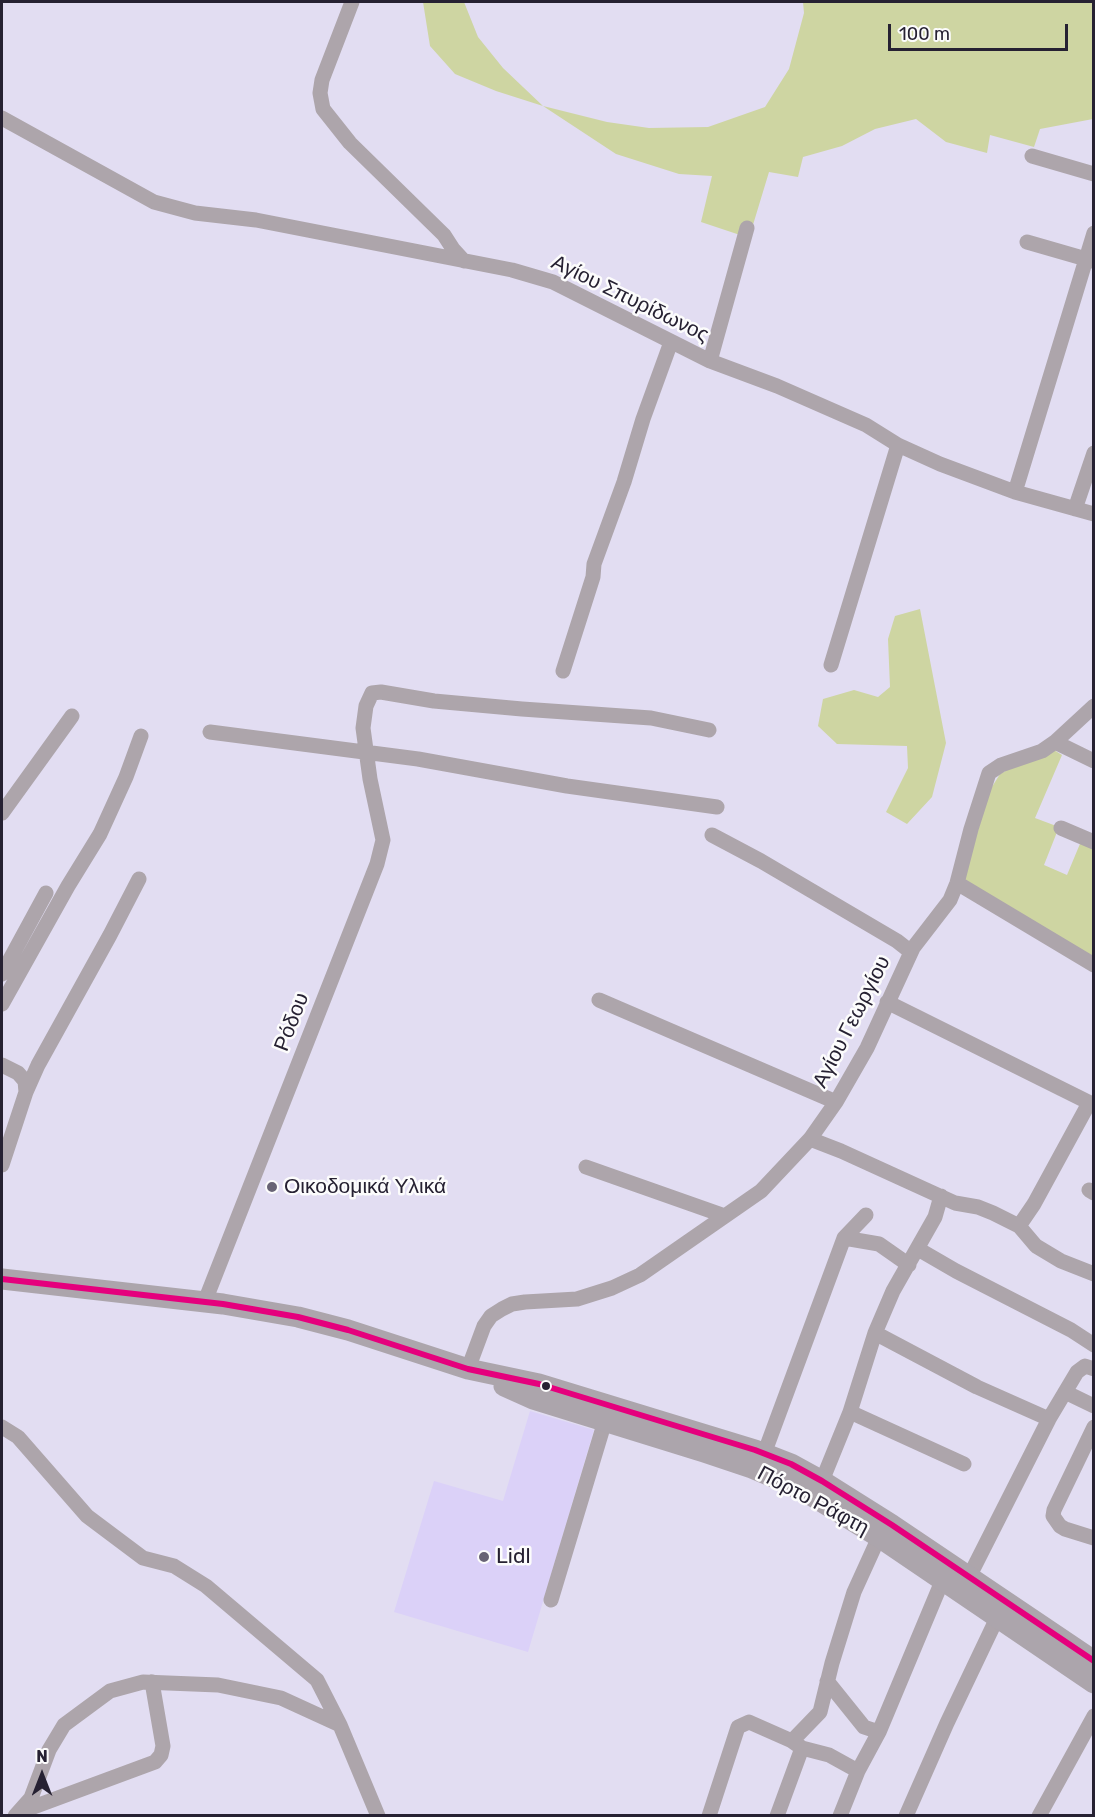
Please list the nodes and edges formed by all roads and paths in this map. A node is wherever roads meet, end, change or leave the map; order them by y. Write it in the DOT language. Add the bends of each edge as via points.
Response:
graph roads {
  1 [pos="352,2"];
  2 [pos="2,118"];
  3 [pos="1032,156"];
  4 [pos="1094,174"];
  5 [pos="747,228"];
  6 [pos="1094,233"];
  7 [pos="1027,243"];
  8 [pos="1090,260"];
  9 [pos="464,261"];
  10 [pos="671,342"];
  11 [pos="710,361"];
  12 [pos="898,445"];
  13 [pos="1094,453"];
  14 [pos="1015,492"];
  15 [pos="1076,509"];
  16 [pos="1094,514"];
  17 [pos="831,665"];
  18 [pos="563,671"];
  19 [pos="1094,706"];
  20 [pos="72,716"];
  21 [pos="709,730"];
  22 [pos="210,732"];
  23 [pos="141,736"];
  24 [pos="1055,742"];
  25 [pos="366,752"];
  26 [pos="1094,761"];
  27 [pos="717,807"];
  28 [pos="2,813"];
  29 [pos="1061,828"];
  30 [pos="711,835"];
  31 [pos="1094,842"];
  32 [pos="139,879"];
  33 [pos="957,883"];
  34 [pos="46,893"];
  35 [pos="911,952"];
  36 [pos="1094,965"];
  37 [pos="2,974"];
  38 [pos="599,1000"];
  39 [pos="887,1002"];
  40 [pos="2,1004"];
  41 [pos="2,1065"];
  42 [pos="26,1092"];
  43 [pos="836,1102"];
  44 [pos="1091,1104"];
  45 [pos="810,1139"];
  46 [pos="2,1165"];
  47 [pos="586,1167"];
  48 [pos="941,1196"];
  49 [pos="866,1215"];
  50 [pos="725,1216"];
  51 [pos="1020,1226"];
  52 [pos="844,1238"];
  53 [pos="918,1249"];
  54 [pos="909,1265"];
  55 [pos="1094,1274"];
  56 [pos="2,1280"];
  57 [pos="205,1302"];
  58 [pos="875,1333"];
  59 [pos="1094,1345"];
  60 [pos="468,1369"];
  61 [pos="1094,1369"];
  62 [pos="1065,1392"];
  63 [pos="1094,1406"];
  64 [pos="850,1412"];
  65 [pos="1049,1419"];
  66 [pos="605,1421"];
  67 [pos="1094,1427"];
  68 [pos="3,1432"];
  69 [pos="764,1454"];
  70 [pos="964,1464"];
  71 [pos="822,1481"];
  72 [pos="879,1537"];
  73 [pos="1094,1538"];
  74 [pos="969,1577"];
  75 [pos="943,1579"];
  76 [pos="551,1600"];
  77 [pos="997,1618"];
  78 [pos="1094,1661"];
  79 [pos="827,1681"];
  80 [pos="152,1682"];
  81 [pos="1094,1683"];
  82 [pos="1094,1716"];
  83 [pos="340,1725"];
  84 [pos="879,1732"];
  85 [pos="797,1745"];
  86 [pos="858,1771"];
  87 [pos="16,1814"];
  88 [pos="378,1815"];
  89 [pos="709,1815"];
  90 [pos="777,1815"];
  91 [pos="840,1815"];
  92 [pos="907,1815"];
  93 [pos="1039,1815"];
  1 -- 9 [label="street" via="322,81 323,109 350,143 444,235"];
  2 -- 9 [label="street, Αγίου Σπυρίδωνος" via="154,202 195,213 256,220"];
  3 -- 4 [label="street"];
  5 -- 11 [label="street"];
  6 -- 8 [label="street"];
  7 -- 8 [label="street"];
  8 -- 14 [label="street"];
  9 -- 10 [label="street, Αγίου Σπυρίδωνος" via="553,282"];
  10 -- 11 [label="street, Αγίου Σπυρίδωνος"];
  10 -- 18 [label="street" via="594,564"];
  11 -- 12 [label="street, Αγίου Σπυρίδωνος" via="866,425"];
  12 -- 14 [label="street, Αγίου Σπυρίδωνος"];
  12 -- 17 [label="street"];
  13 -- 15 [label="street"];
  14 -- 15 [label="street, Αγίου Σπυρίδωνος"];
  15 -- 16 [label="street, Αγίου Σπυρίδωνος"];
  19 -- 24 [label="street, Αγίου Γεωργίου"];
  20 -- 28 [label="street"];
  21 -- 25 [label="street, Ρόδου" via="651,718 434,701 381,692 372,693 366,706"];
  22 -- 25 [label="street"];
  23 -- 40 [label="street" via="100,834"];
  24 -- 26 [label="street"];
  24 -- 33 [label="street, Αγίου Γεωργίου" via="989,774"];
  25 -- 27 [label="street"];
  25 -- 57 [label="street, Ρόδου" via="383,840 376,864"];
  29 -- 31 [label="street"];
  30 -- 35 [label="street"];
  32 -- 42 [label="street"];
  33 -- 35 [label="street, Αγίου Γεωργίου" via="950,900"];
  33 -- 36 [label="street"];
  34 -- 37 [label="street"];
  35 -- 39 [label="street, Αγίου Γεωργίου"];
  38 -- 43 [label="street"];
  39 -- 43 [label="street, Αγίου Γεωργίου" via="867,1048"];
  39 -- 44 [label="street"];
  41 -- 42 [label="street" via="18,1073 25,1081"];
  42 -- 46 [label="street"];
  43 -- 45 [label="street, Αγίου Γεωργίου"];
  44 -- 51 [label="street"];
  45 -- 48 [label="street"];
  45 -- 50 [label="street, Αγίου Γεωργίου" via="761,1191"];
  47 -- 50 [label="street"];
  48 -- 51 [label="street"];
  48 -- 53 [label="street"];
  49 -- 52 [label="street"];
  50 -- 60 [label="street, Αγίου Γεωργίου" via="640,1275 612,1288 577,1299 525,1302 502,1309 484,1326"];
  51 -- 55 [label="street" via="1036,1246"];
  52 -- 54 [label="street" via="879,1244"];
  52 -- 69 [label="street"];
  53 -- 54 [label="street"];
  53 -- 59 [label="street"];
  54 -- 58 [label="street"];
  56 -- 57 [label="main road, Πόρτο Ράφτη"];
  57 -- 60 [label="main road, Πόρτο Ράφτη" via="324,1324"];
  58 -- 64 [label="street"];
  58 -- 65 [label="street" via="977,1387"];
  60 -- 66 [label="main road, Πόρτο Ράφτη" via="533,1399"];
  60 -- 69 [label="main road, Πόρτο Ράφτη" via="539,1384"];
  61 -- 62 [label="street" via="1085,1366 1077,1372"];
  62 -- 63 [label="street"];
  62 -- 65 [label="street"];
  64 -- 70 [label="street"];
  64 -- 71 [label="street"];
  65 -- 74 [label="street"];
  66 -- 72 [label="main road, Πόρτο Ράφτη" via="771,1476"];
  66 -- 76 [label="street"];
  67 -- 73 [label="street" via="1053,1516 1065,1529"];
  68 -- 83 [label="street" via="18,1437 87,1516 143,1558 174,1566 206,1586 317,1680"];
  69 -- 71 [label="main road, Πόρτο Ράφτη"];
  71 -- 74 [label="main road, Πόρτο Ράφτη"];
  72 -- 75 [label="main road, Πόρτο Ράφτη"];
  72 -- 79 [label="street" via="854,1592"];
  74 -- 78 [label="main road, Πόρτο Ράφτη"];
  75 -- 77 [label="main road, Πόρτο Ράφτη"];
  75 -- 84 [label="street"];
  77 -- 81 [label="main road, Πόρτο Ράφτη"];
  77 -- 92 [label="street"];
  79 -- 84 [label="street" via="864,1727"];
  79 -- 85 [label="street" via="820,1712"];
  80 -- 83 [label="street" via="218,1685 281,1698"];
  80 -- 87 [label="street" via="110,1691 64,1725 49,1750 31,1798"];
  80 -- 87 [label="street" via="163,1746 155,1762"];
  82 -- 93 [label="street"];
  83 -- 88 [label="street"];
  84 -- 86 [label="street"];
  85 -- 86 [label="street" via="829,1755"];
  85 -- 89 [label="street" via="749,1722 738,1727"];
  85 -- 90 [label="street"];
  86 -- 91 [label="street"];
}
